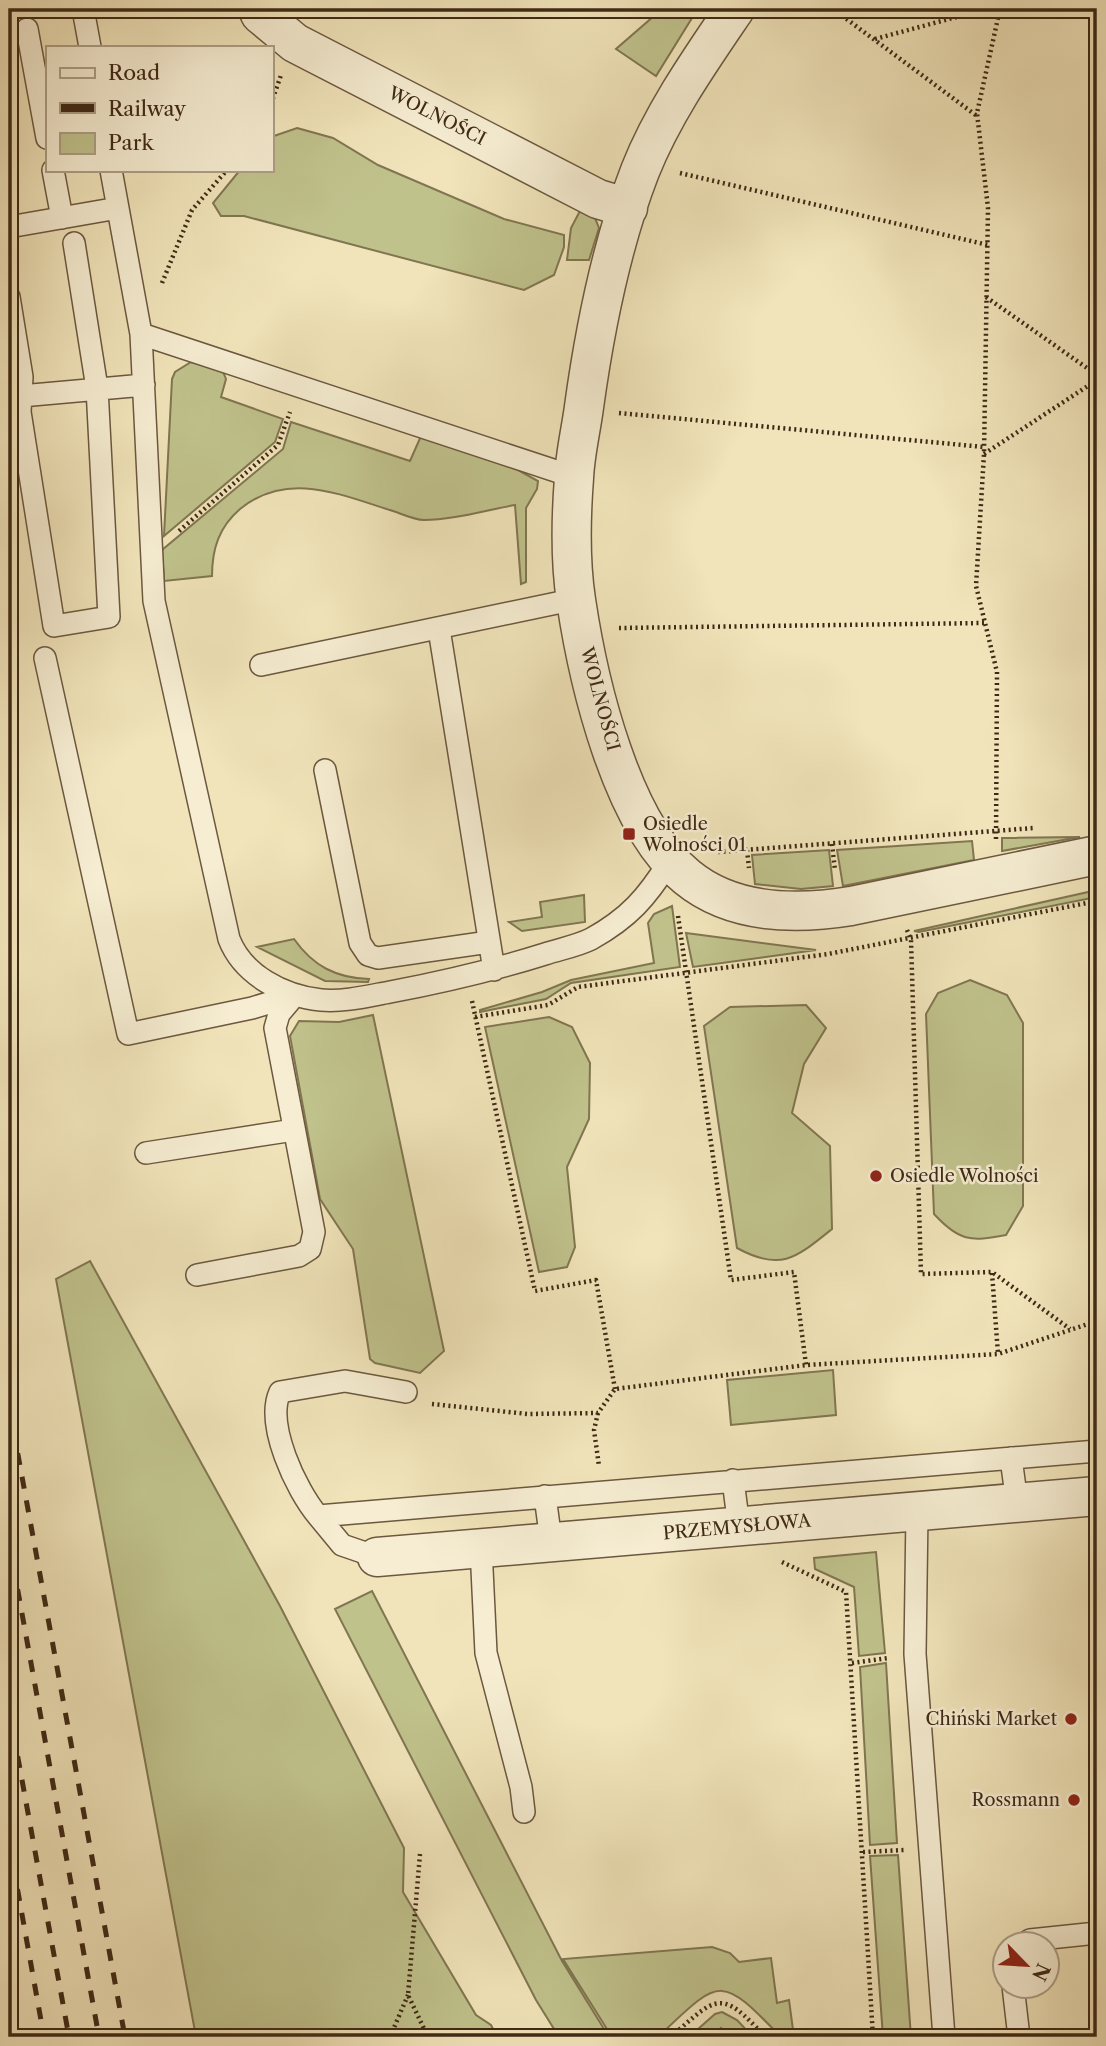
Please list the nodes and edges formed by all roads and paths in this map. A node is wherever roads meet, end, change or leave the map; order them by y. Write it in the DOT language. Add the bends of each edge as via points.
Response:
graph roads {
  1 [pos="83,9"];
  2 [pos="258,9"];
  3 [pos="735,9"];
  4 [pos="833,9"];
  5 [pos="986,9"];
  6 [pos="1000,9"];
  7 [pos="27,29"];
  8 [pos="874,39"];
  9 [pos="90,46"];
  10 [pos="978,117"];
  11 [pos="46,133"];
  12 [pos="668,171"];
  13 [pos="53,172"];
  14 [pos="111,172"];
  15 [pos="225,172"];
  16 [pos="118,208"];
  17 [pos="628,208"];
  18 [pos="62,218"];
  19 [pos="9,227"];
  20 [pos="74,243"];
  21 [pos="988,245"];
  22 [pos="160,290"];
  23 [pos="9,297"];
  24 [pos="986,297"];
  25 [pos="141,334"];
  26 [pos="1097,377"];
  27 [pos="144,385"];
  28 [pos="299,385"];
  29 [pos="97,388"];
  30 [pos="21,396"];
  31 [pos="609,412"];
  32 [pos="984,447"];
  33 [pos="984,454"];
  34 [pos="574,477"];
  35 [pos="152,555"];
  36 [pos="576,599"];
  37 [pos="985,623"];
  38 [pos="615,628"];
  39 [pos="439,629"];
  40 [pos="46,657"];
  41 [pos="261,665"];
  42 [pos="325,770"];
  43 [pos="1041,829"];
  44 [pos="996,831"];
  45 [pos="832,844"];
  46 [pos="712,853"];
  47 [pos="1097,855"];
  48 [pos="670,862"];
  49 [pos="996,875"];
  50 [pos="836,876"];
  51 [pos="893,897"];
  52 [pos="1097,901"];
  53 [pos="677,905"];
  54 [pos="911,940"];
  55 [pos="489,942"];
  56 [pos="494,970"];
  57 [pos="688,972"];
  58 [pos="467,976"];
  59 [pos="295,995"];
  60 [pos="475,1017"];
  61 [pos="294,1130"];
  62 [pos="146,1153"];
  63 [pos="992,1272"];
  64 [pos="197,1275"];
  65 [pos="1097,1321"];
  66 [pos="1071,1330"];
  67 [pos="998,1354"];
  68 [pos="806,1365"];
  69 [pos="615,1389"];
  70 [pos="406,1392"];
  71 [pos="598,1413"];
  72 [pos="1097,1451"];
  73 [pos="1012,1458"];
  74 [pos="733,1480"];
  75 [pos="602,1491"];
  76 [pos="545,1496"];
  77 [pos="1097,1496"];
  78 [pos="1017,1503"];
  79 [pos="917,1512"];
  80 [pos="318,1516"];
  81 [pos="739,1527"];
  82 [pos="551,1541"];
  83 [pos="481,1548"];
  84 [pos="377,1557"];
  85 [pos="782,1558"];
  86 [pos="915,1654"];
  87 [pos="852,1663"];
  88 [pos="524,1812"];
  89 [pos="930,1848"];
  90 [pos="863,1852"];
  91 [pos="420,1854"];
  92 [pos="1097,1933"];
  93 [pos="1060,1937"];
  94 [pos="408,1995"];
  95 [pos="1015,2000"];
  96 [pos="390,2037"];
  97 [pos="428,2037"];
  98 [pos="671,2037"];
  99 [pos="765,2037"];
  100 [pos="873,2037"];
  101 [pos="944,2037"];
  102 [pos="1019,2037"];
  1 -- 9 [label="lane"];
  2 -- 17 [label="street, WOLNOŚCI" via="295,43 598,199"];
  3 -- 17 [label="street, WOLNOŚCI" via="659,134"];
  4 -- 8 [label="path"];
  5 -- 8 [label="path"];
  6 -- 10 [label="path"];
  7 -- 11 [label="lane"];
  8 -- 10 [label="path"];
  10 -- 21 [label="path"];
  12 -- 21 [label="path"];
  13 -- 18 [label="lane"];
  14 -- 16 [label="lane"];
  15 -- 22 [label="path" via="192,210"];
  16 -- 18 [label="lane"];
  16 -- 25 [label="lane"];
  17 -- 34 [label="street, WOLNOŚCI" via="596,323"];
  18 -- 19 [label="lane"];
  20 -- 29 [label="lane"];
  21 -- 24 [label="path"];
  23 -- 30 [label="lane"];
  24 -- 26 [label="path"];
  24 -- 32 [label="path"];
  25 -- 27 [label="lane"];
  25 -- 28 [label="lane"];
  26 -- 33 [label="path"];
  27 -- 29 [label="lane"];
  27 -- 35 [label="lane"];
  28 -- 34 [label="lane"];
  28 -- 35 [label="path" via="278,445"];
  29 -- 30 [label="lane"];
  29 -- 30 [label="lane" via="109,617 54,626"];
  31 -- 32 [label="path"];
  32 -- 33 [label="path"];
  33 -- 37 [label="path" via="976,586"];
  34 -- 36 [label="street, WOLNOŚCI"];
  35 -- 59 [label="lane" via="153,601 229,939 236,956 251,971"];
  36 -- 39 [label="lane"];
  36 -- 48 [label="street, WOLNOŚCI" via="607,738 638,815"];
  37 -- 38 [label="path"];
  37 -- 44 [label="path" via="997,672"];
  39 -- 41 [label="lane"];
  39 -- 55 [label="lane"];
  40 -- 59 [label="lane" via="128,1034"];
  42 -- 55 [label="lane" via="360,943 368,955"];
  43 -- 44 [label="path"];
  44 -- 45 [label="path"];
  44 -- 49 [label="path"];
  45 -- 46 [label="path"];
  45 -- 50 [label="path"];
  47 -- 49 [label="street, WOLNOŚCI"];
  48 -- 51 [label="street, WOLNOŚCI" via="703,887 765,911 825,910"];
  48 -- 56 [label="lane" via="641,905 590,940"];
  49 -- 51 [label="street, WOLNOŚCI"];
  51 -- 54 [label="path"];
  52 -- 54 [label="path"];
  53 -- 57 [label="path"];
  54 -- 57 [label="path"];
  54 -- 63 [label="path" via="921,1274"];
  55 -- 56 [label="lane"];
  56 -- 58 [label="lane"];
  57 -- 60 [label="path" via="578,987 548,1005"];
  57 -- 68 [label="path" via="731,1280 794,1272"];
  58 -- 59 [label="lane" via="346,1000"];
  58 -- 60 [label="path"];
  59 -- 61 [label="lane" via="279,1014 275,1028"];
  60 -- 69 [label="path" via="534,1291 596,1280"];
  61 -- 62 [label="lane"];
  61 -- 64 [label="lane" via="314,1231 310,1249 299,1256"];
  63 -- 66 [label="path"];
  63 -- 67 [label="path"];
  65 -- 66 [label="path"];
  66 -- 67 [label="path"];
  67 -- 68 [label="path"];
  68 -- 69 [label="path"];
  69 -- 71 [label="path"];
  70 -- 71 [label="path" via="424,1403 528,1414"];
  70 -- 80 [label="lane" via="345,1381 280,1392 275,1403 285,1458 300,1495"];
  71 -- 75 [label="path" via="594,1430"];
  72 -- 73 [label="lane"];
  73 -- 74 [label="lane"];
  73 -- 78 [label="lane"];
  74 -- 75 [label="lane"];
  74 -- 81 [label="lane"];
  75 -- 76 [label="lane"];
  76 -- 80 [label="lane"];
  76 -- 82 [label="lane"];
  77 -- 78 [label="street, PRZEMYSŁOWA"];
  78 -- 79 [label="street, PRZEMYSŁOWA"];
  79 -- 81 [label="street, PRZEMYSŁOWA"];
  79 -- 86 [label="lane"];
  80 -- 84 [label="lane" via="342,1545"];
  81 -- 82 [label="street, PRZEMYSŁOWA"];
  82 -- 83 [label="street, PRZEMYSŁOWA"];
  83 -- 84 [label="street, PRZEMYSŁOWA"];
  83 -- 88 [label="lane" via="486,1653"];
  85 -- 87 [label="path" via="782,1562 846,1592"];
  86 -- 87 [label="path"];
  86 -- 89 [label="lane"];
  87 -- 90 [label="path"];
  89 -- 90 [label="path"];
  89 -- 101 [label="lane"];
  90 -- 100 [label="path"];
  91 -- 94 [label="path"];
  92 -- 93 [label="lane"];
  94 -- 96 [label="path"];
  94 -- 97 [label="path"];
  95 -- 102 [label="lane"];
  98 -- 99 [label="path" via="715,2003 733,2006"];
}
